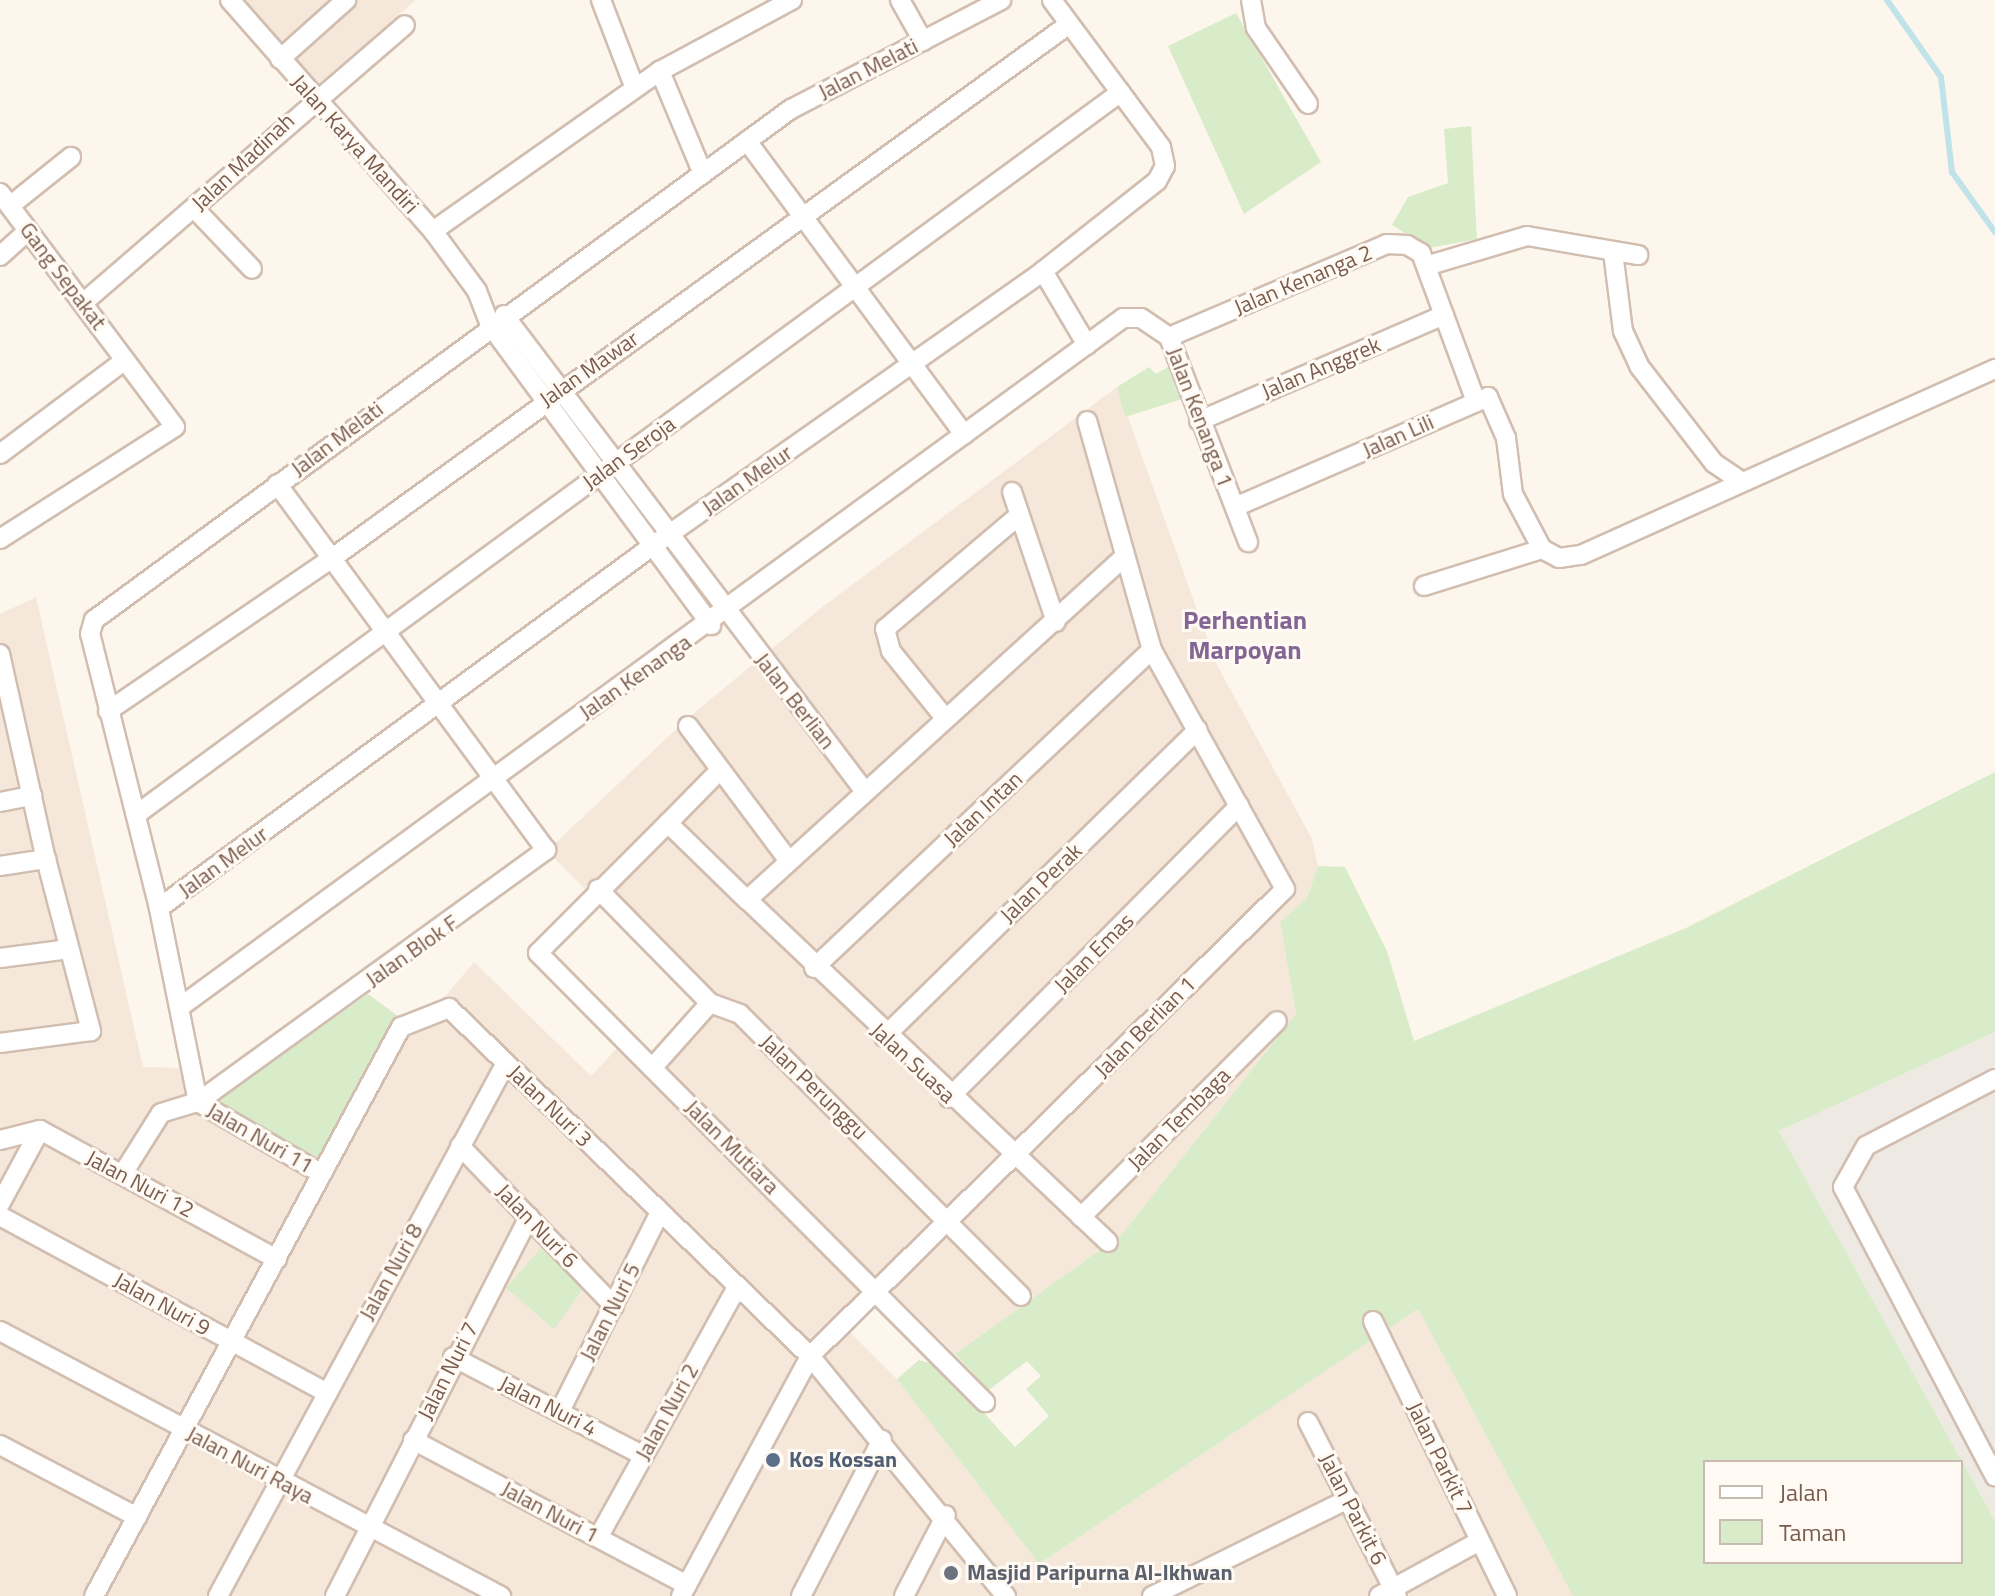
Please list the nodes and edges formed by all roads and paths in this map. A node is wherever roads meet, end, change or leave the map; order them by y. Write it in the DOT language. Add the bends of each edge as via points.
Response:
graph roads {
  1 [pos="230,0"];
  2 [pos="346,0"];
  3 [pos="792,0"];
  4 [pos="900,0"];
  5 [pos="1001,0"];
  6 [pos="1052,0"];
  7 [pos="1251,0"];
  8 [pos="609,3"];
  9 [pos="405,25"];
  10 [pos="1068,25"];
  11 [pos="923,41"];
  12 [pos="280,59"];
  13 [pos="660,71"];
  14 [pos="634,86"];
  15 [pos="1121,92"];
  16 [pos="312,98"];
  17 [pos="1308,104"];
  18 [pos="747,141"];
  19 [pos="71,157"];
  20 [pos="703,174"];
  21 [pos="6,199"];
  22 [pos="194,208"];
  23 [pos="804,218"];
  24 [pos="433,231"];
  25 [pos="27,232"];
  26 [pos="1613,252"];
  27 [pos="1638,255"];
  28 [pos="0,256"];
  29 [pos="1426,266"];
  30 [pos="252,269"];
  31 [pos="1043,271"];
  32 [pos="856,289"];
  33 [pos="83,303"];
  34 [pos="1444,315"];
  35 [pos="500,318"];
  36 [pos="1169,337"];
  37 [pos="1087,345"];
  38 [pos="125,360"];
  39 [pos="912,365"];
  40 [pos="1995,369"];
  41 [pos="562,389"];
  42 [pos="545,401"];
  43 [pos="1476,402"];
  44 [pos="1087,421"];
  45 [pos="1199,421"];
  46 [pos="964,434"];
  47 [pos="0,454"];
  48 [pos="618,460"];
  49 [pos="600,475"];
  50 [pos="1742,482"];
  51 [pos="277,484"];
  52 [pos="1012,492"];
  53 [pos="1235,507"];
  54 [pos="1017,517"];
  55 [pos="671,533"];
  56 [pos="0,539"];
  57 [pos="1248,542"];
  58 [pos="651,547"];
  59 [pos="1542,549"];
  60 [pos="1123,558"];
  61 [pos="331,559"];
  62 [pos="1424,586"];
  63 [pos="727,612"];
  64 [pos="1056,622"];
  65 [pos="711,625"];
  66 [pos="385,627"];
  67 [pos="1152,650"];
  68 [pos="0,654"];
  69 [pos="443,701"];
  70 [pos="6,706"];
  71 [pos="108,711"];
  72 [pos="945,718"];
  73 [pos="688,726"];
  74 [pos="1198,730"];
  75 [pos="720,770"];
  76 [pos="493,775"];
  77 [pos="863,789"];
  78 [pos="32,796"];
  79 [pos="0,802"];
  80 [pos="1239,806"];
  81 [pos="137,814"];
  82 [pos="668,823"];
  83 [pos="46,859"];
  84 [pos="789,861"];
  85 [pos="0,866"];
  86 [pos="598,889"];
  87 [pos="747,900"];
  88 [pos="159,908"];
  89 [pos="69,949"];
  90 [pos="0,958"];
  91 [pos="814,968"];
  92 [pos="710,1003"];
  93 [pos="180,1007"];
  94 [pos="1277,1021"];
  95 [pos="884,1037"];
  96 [pos="0,1043"];
  97 [pos="506,1063"];
  98 [pos="652,1068"];
  99 [pos="1995,1079"];
  100 [pos="949,1098"];
  101 [pos="198,1102"];
  102 [pos="40,1130"];
  103 [pos="0,1140"];
  104 [pos="460,1146"];
  105 [pos="1015,1156"];
  106 [pos="322,1174"];
  107 [pos="122,1175"];
  108 [pos="0,1204"];
  109 [pos="660,1212"];
  110 [pos="0,1216"];
  111 [pos="529,1217"];
  112 [pos="1081,1217"];
  113 [pos="948,1219"];
  114 [pos="1108,1242"];
  115 [pos="277,1259"];
  116 [pos="737,1287"];
  117 [pos="875,1289"];
  118 [pos="1021,1296"];
  119 [pos="614,1306"];
  120 [pos="1373,1321"];
  121 [pos="0,1331"];
  122 [pos="233,1343"];
  123 [pos="810,1356"];
  124 [pos="453,1357"];
  125 [pos="325,1392"];
  126 [pos="985,1402"];
  127 [pos="560,1411"];
  128 [pos="1308,1422"];
  129 [pos="187,1431"];
  130 [pos="413,1440"];
  131 [pos="882,1440"];
  132 [pos="0,1445"];
  133 [pos="642,1455"];
  134 [pos="1995,1477"];
  135 [pos="278,1483"];
  136 [pos="1348,1499"];
  137 [pos="946,1515"];
  138 [pos="137,1517"];
  139 [pos="369,1526"];
  140 [pos="598,1538"];
  141 [pos="1480,1541"];
  142 [pos="684,1591"];
  143 [pos="1390,1594"];
  144 [pos="94,1596"];
  145 [pos="218,1596"];
  146 [pos="335,1596"];
  147 [pos="501,1596"];
  148 [pos="801,1596"];
  149 [pos="904,1596"];
  150 [pos="1006,1596"];
  151 [pos="1152,1596"];
  152 [pos="1507,1596"];
  1 -- 12 [label="street, Jalan Karya Mandiri"];
  2 -- 12 [label="street"];
  3 -- 13 [label="street"];
  4 -- 11 [label="street"];
  5 -- 11 [label="street, Jalan Melati"];
  6 -- 10 [label="street, Jalan Melur"];
  7 -- 17 [label="street" via="1256,28"];
  8 -- 14 [label="street"];
  9 -- 16 [label="street, Jalan Madinah"];
  10 -- 15 [label="street, Jalan Melur"];
  10 -- 23 [label="street, Jalan Mawar"];
  11 -- 18 [label="street, Jalan Melati" via="791,109"];
  12 -- 16 [label="street, Jalan Karya Mandiri"];
  13 -- 14 [label="street"];
  13 -- 20 [label="street"];
  14 -- 24 [label="street"];
  15 -- 31 [label="street, Jalan Melur" via="1161,147 1165,166 1157,181"];
  15 -- 32 [label="street, Jalan Seroja"];
  16 -- 22 [label="street, Jalan Madinah"];
  16 -- 24 [label="street, Jalan Karya Mandiri"];
  18 -- 20 [label="street, Jalan Melati"];
  18 -- 23 [label="street"];
  19 -- 21 [label="street"];
  20 -- 35 [label="street, Jalan Melati"];
  21 -- 25 [label="street, Gang Sepakat"];
  22 -- 30 [label="street"];
  22 -- 33 [label="street, Jalan Madinah"];
  23 -- 32 [label="street"];
  23 -- 41 [label="street, Jalan Mawar"];
  24 -- 35 [label="street, Jalan Karya Mandiri"];
  25 -- 28 [label="street"];
  25 -- 33 [label="street, Gang Sepakat"];
  26 -- 27 [label="street"];
  26 -- 29 [label="street" via="1527,236"];
  26 -- 50 [label="street" via="1623,331 1639,366 1714,463"];
  29 -- 34 [label="street"];
  29 -- 36 [label="street, Jalan Kenanga 2" via="1407,245 1387,244"];
  31 -- 37 [label="street"];
  31 -- 39 [label="street, Jalan Melur"];
  32 -- 39 [label="street"];
  32 -- 48 [label="street, Jalan Seroja"];
  33 -- 38 [label="street, Gang Sepakat"];
  34 -- 43 [label="street"];
  34 -- 45 [label="street, Jalan Anggrek"];
  35 -- 41 [label="street"];
  35 -- 42 [label="street"];
  35 -- 51 [label="street, Jalan Melati"];
  36 -- 37 [label="street, Jalan Kenanga 1" via="1141,318 1123,318"];
  36 -- 45 [label="street, Jalan Kenanga 1"];
  37 -- 46 [label="street, Jalan Kenanga"];
  38 -- 47 [label="street"];
  38 -- 56 [label="street, Gang Sepakat" via="175,427"];
  39 -- 46 [label="street"];
  39 -- 55 [label="street, Jalan Melur"];
  40 -- 50 [label="street"];
  41 -- 42 [label="street, Jalan Mawar"];
  41 -- 48 [label="street"];
  42 -- 49 [label="street"];
  42 -- 61 [label="street, Jalan Mawar"];
  43 -- 53 [label="street, Jalan Lili"];
  43 -- 59 [label="street" via="1488,397 1494,410 1506,438 1513,494"];
  44 -- 60 [label="street, Jalan Berlian 1"];
  45 -- 53 [label="street, Jalan Kenanga 1"];
  46 -- 63 [label="street, Jalan Kenanga"];
  48 -- 49 [label="street, Jalan Seroja"];
  48 -- 55 [label="street"];
  49 -- 58 [label="street"];
  49 -- 66 [label="street, Jalan Seroja"];
  50 -- 59 [label="street" via="1581,555 1559,558"];
  51 -- 61 [label="street"];
  51 -- 71 [label="street, Jalan Melati" via="94,620 90,634"];
  52 -- 54 [label="street"];
  53 -- 57 [label="street, Jalan Kenanga 1"];
  54 -- 64 [label="street"];
  54 -- 72 [label="street" via="885,629 891,651"];
  55 -- 58 [label="street, Jalan Melur"];
  55 -- 63 [label="street"];
  58 -- 65 [label="street"];
  58 -- 69 [label="street, Jalan Melur"];
  59 -- 62 [label="street"];
  60 -- 64 [label="street"];
  60 -- 67 [label="street, Jalan Berlian 1"];
  61 -- 66 [label="street"];
  61 -- 71 [label="street, Jalan Mawar"];
  63 -- 65 [label="street, Jalan Kenanga"];
  63 -- 77 [label="street, Jalan Berlian"];
  64 -- 72 [label="street"];
  65 -- 76 [label="street, Jalan Kenanga"];
  66 -- 69 [label="street"];
  66 -- 81 [label="street, Jalan Seroja"];
  67 -- 74 [label="street, Jalan Berlian 1"];
  67 -- 91 [label="street, Jalan Intan"];
  68 -- 70 [label="street"];
  69 -- 76 [label="street"];
  69 -- 88 [label="street, Jalan Melur"];
  70 -- 78 [label="street"];
  71 -- 81 [label="street, Jalan Melati"];
  72 -- 77 [label="street"];
  73 -- 75 [label="street"];
  74 -- 80 [label="street, Jalan Berlian 1"];
  74 -- 95 [label="street, Jalan Perak"];
  75 -- 82 [label="street"];
  75 -- 84 [label="street"];
  76 -- 93 [label="street, Jalan Kenanga"];
  76 -- 101 [label="street, Jalan Blok F" via="545,842 544,857"];
  77 -- 84 [label="street"];
  78 -- 79 [label="street"];
  78 -- 83 [label="street"];
  80 -- 100 [label="street, Jalan Emas"];
  80 -- 105 [label="street, Jalan Berlian 1" via="1285,889"];
  81 -- 88 [label="street, Jalan Melati"];
  82 -- 86 [label="street"];
  82 -- 87 [label="street, Jalan Suasa"];
  83 -- 85 [label="street"];
  83 -- 89 [label="street"];
  84 -- 87 [label="street"];
  86 -- 92 [label="street, Jalan Perunggu"];
  86 -- 98 [label="street, Jalan Mutiara" via="538,953"];
  87 -- 91 [label="street, Jalan Suasa"];
  88 -- 93 [label="street, Jalan Melati"];
  89 -- 90 [label="street"];
  89 -- 96 [label="street" via="91,1031"];
  91 -- 95 [label="street, Jalan Suasa"];
  92 -- 98 [label="street"];
  92 -- 113 [label="street, Jalan Perunggu" via="740,1014"];
  93 -- 101 [label="street, Jalan Melati"];
  94 -- 112 [label="street, Jalan Tembaga"];
  95 -- 100 [label="street, Jalan Suasa"];
  97 -- 104 [label="street, Jalan Nuri 8"];
  97 -- 106 [label="street, Jalan Nuri 3" via="449,1008 409,1018"];
  97 -- 109 [label="street, Jalan Nuri 3"];
  98 -- 117 [label="street, Jalan Mutiara"];
  99 -- 134 [label="street" via="1866,1146 1843,1187"];
  100 -- 105 [label="street, Jalan Suasa"];
  101 -- 106 [label="street, Jalan Nuri 11"];
  101 -- 107 [label="street" via="153,1120"];
  102 -- 103 [label="street"];
  102 -- 107 [label="street, Jalan Nuri 12"];
  102 -- 108 [label="street"];
  104 -- 111 [label="street, Jalan Nuri 6"];
  104 -- 125 [label="street, Jalan Nuri 8"];
  105 -- 112 [label="street"];
  105 -- 113 [label="street, Jalan Berlian 1"];
  106 -- 115 [label="street"];
  107 -- 115 [label="street, Jalan Nuri 12"];
  109 -- 116 [label="street, Jalan Nuri 3"];
  109 -- 119 [label="street, Jalan Nuri 5"];
  110 -- 122 [label="street, Jalan Nuri 9"];
  111 -- 119 [label="street, Jalan Nuri 6"];
  111 -- 124 [label="street, Jalan Nuri 7"];
  112 -- 114 [label="street"];
  113 -- 117 [label="street, Jalan Berlian 1"];
  113 -- 118 [label="street, Jalan Perunggu"];
  115 -- 122 [label="street"];
  116 -- 123 [label="street, Jalan Nuri 3"];
  116 -- 133 [label="street, Jalan Nuri 2"];
  117 -- 123 [label="street, Jalan Berlian 1"];
  117 -- 126 [label="street, Jalan Mutiara"];
  119 -- 127 [label="street, Jalan Nuri 5"];
  120 -- 141 [label="street, Jalan Parkit 7"];
  121 -- 129 [label="street, Jalan Nuri Raya"];
  122 -- 125 [label="street, Jalan Nuri 9"];
  122 -- 129 [label="street"];
  123 -- 131 [label="street, Jalan Nuri 3"];
  123 -- 142 [label="street, Jalan Berlian 1"];
  124 -- 127 [label="street, Jalan Nuri 4"];
  124 -- 130 [label="street, Jalan Nuri 7"];
  125 -- 135 [label="street, Jalan Nuri 8"];
  127 -- 133 [label="street, Jalan Nuri 4"];
  128 -- 136 [label="street, Jalan Parkit 6"];
  129 -- 135 [label="street, Jalan Nuri Raya"];
  129 -- 138 [label="street"];
  130 -- 139 [label="street, Jalan Nuri 7"];
  130 -- 140 [label="street, Jalan Nuri 1"];
  131 -- 137 [label="street, Jalan Nuri 3"];
  131 -- 148 [label="street"];
  132 -- 138 [label="street"];
  133 -- 140 [label="street, Jalan Nuri 2"];
  135 -- 139 [label="street, Jalan Nuri Raya"];
  135 -- 145 [label="street, Jalan Nuri 8"];
  136 -- 143 [label="street, Jalan Parkit 6"];
  136 -- 151 [label="street"];
  137 -- 149 [label="street"];
  137 -- 150 [label="street, Jalan Nuri 3"];
  138 -- 144 [label="street"];
  139 -- 146 [label="street, Jalan Nuri 7"];
  139 -- 147 [label="street, Jalan Nuri Raya"];
  140 -- 142 [label="street, Jalan Nuri 1"];
  141 -- 143 [label="street"];
  141 -- 152 [label="street, Jalan Parkit 7"];
}
